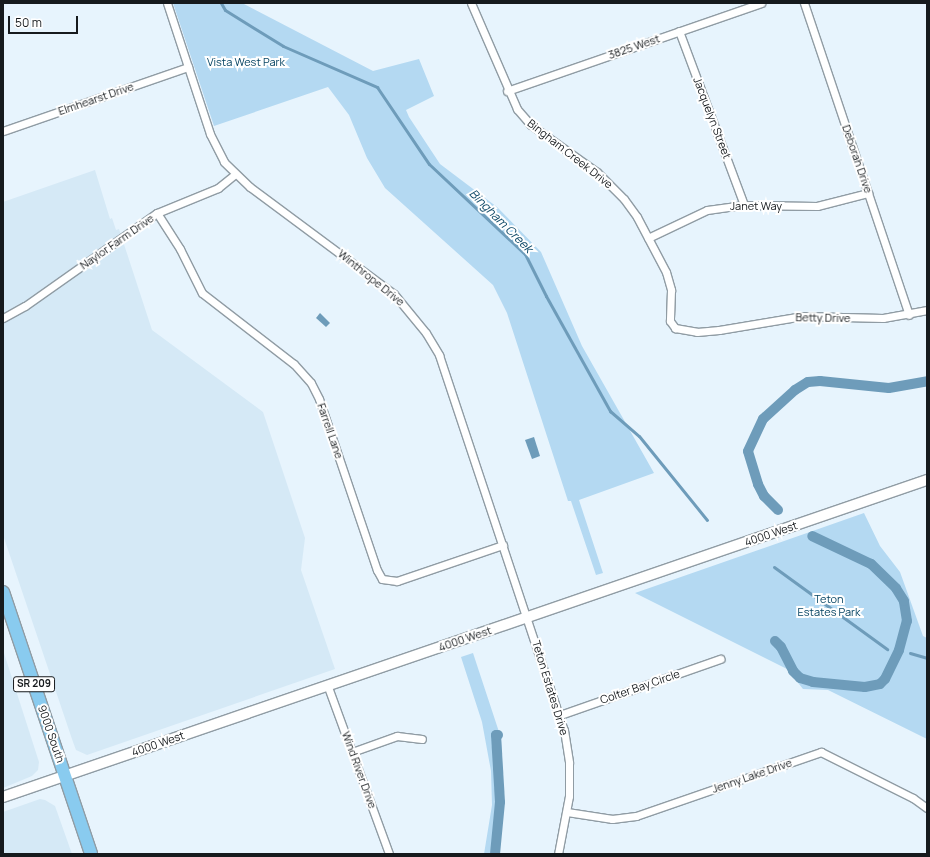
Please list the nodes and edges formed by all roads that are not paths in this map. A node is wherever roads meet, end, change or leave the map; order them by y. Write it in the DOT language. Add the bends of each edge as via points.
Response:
graph roads {
  1 [pos="167,3"];
  2 [pos="471,3"];
  3 [pos="761,3"];
  4 [pos="804,3"];
  5 [pos="679,31"];
  6 [pos="188,67"];
  7 [pos="507,91"];
  8 [pos="3,131"];
  9 [pos="235,174"];
  10 [pos="868,193"];
  11 [pos="744,205"];
  12 [pos="157,213"];
  13 [pos="648,238"];
  14 [pos="927,310"];
  15 [pos="909,314"];
  16 [pos="3,318"];
  17 [pos="672,325"];
  18 [pos="927,480"];
  19 [pos="504,545"];
  20 [pos="3,592"];
  21 [pos="527,618"];
  22 [pos="720,659"];
  23 [pos="328,686"];
  24 [pos="560,715"];
  25 [pos="422,738"];
  26 [pos="352,752"];
  27 [pos="65,776"];
  28 [pos="3,797"];
  29 [pos="927,808"];
  30 [pos="567,812"];
  31 [pos="91,854"];
  32 [pos="389,854"];
  33 [pos="558,854"];
  1 -- 6 [label="street, Winthrope Drive"];
  2 -- 7 [label="street, Bingham Creek Drive"];
  3 -- 5 [label="street, 3825 West"];
  4 -- 10 [label="street, Deborah Drive"];
  5 -- 7 [label="street, 3825 West"];
  5 -- 11 [label="street, Jacquelyn Street"];
  6 -- 8 [label="street, Elmhearst Drive"];
  6 -- 9 [label="street, Winthrope Drive" via="217,149"];
  7 -- 13 [label="street, Bingham Creek Drive" via="517,109 531,125 611,185 628,205"];
  9 -- 12 [label="street, Naylor Farm Drive" via="218,188"];
  9 -- 19 [label="street, Winthrope Drive" via="394,294 426,333 448,379"];
  10 -- 11 [label="street, Janet Way" via="817,206"];
  10 -- 15 [label="street, Deborah Drive"];
  11 -- 13 [label="street, Janet Way" via="707,210"];
  12 -- 16 [label="street, Naylor Farm Drive" via="25,306"];
  12 -- 19 [label="street, Farrell Lane" via="180,249 202,293 294,364 311,383 319,399 382,579 397,581"];
  13 -- 17 [label="street, Bingham Creek Drive" via="668,278"];
  14 -- 15 [label="street, Betty Drive"];
  15 -- 17 [label="street, Betty Drive" via="883,318 790,317 697,332 675,328"];
  18 -- 21 [label="main road, 4000 West"];
  19 -- 21 [label="street, Winthrope Drive"];
  20 -- 27 [label="main road, 9000 South / SR 209"];
  21 -- 23 [label="main road, 4000 West"];
  21 -- 24 [label="street, Teton Estates Drive"];
  22 -- 24 [label="street, Colter Bay Circle"];
  23 -- 26 [label="street, Wind River Drive"];
  23 -- 27 [label="main road, 4000 West"];
  24 -- 30 [label="street, Teton Estates Drive" via="569,763"];
  25 -- 26 [label="street" via="397,736"];
  26 -- 32 [label="street, Wind River Drive"];
  27 -- 28 [label="main road, 4000 West"];
  27 -- 31 [label="main road, 9000 South / SR 209"];
  29 -- 30 [label="street, Jenny Lake Drive" via="821,752 636,816 612,819"];
  30 -- 33 [label="street, Teton Estates Drive"];
}
